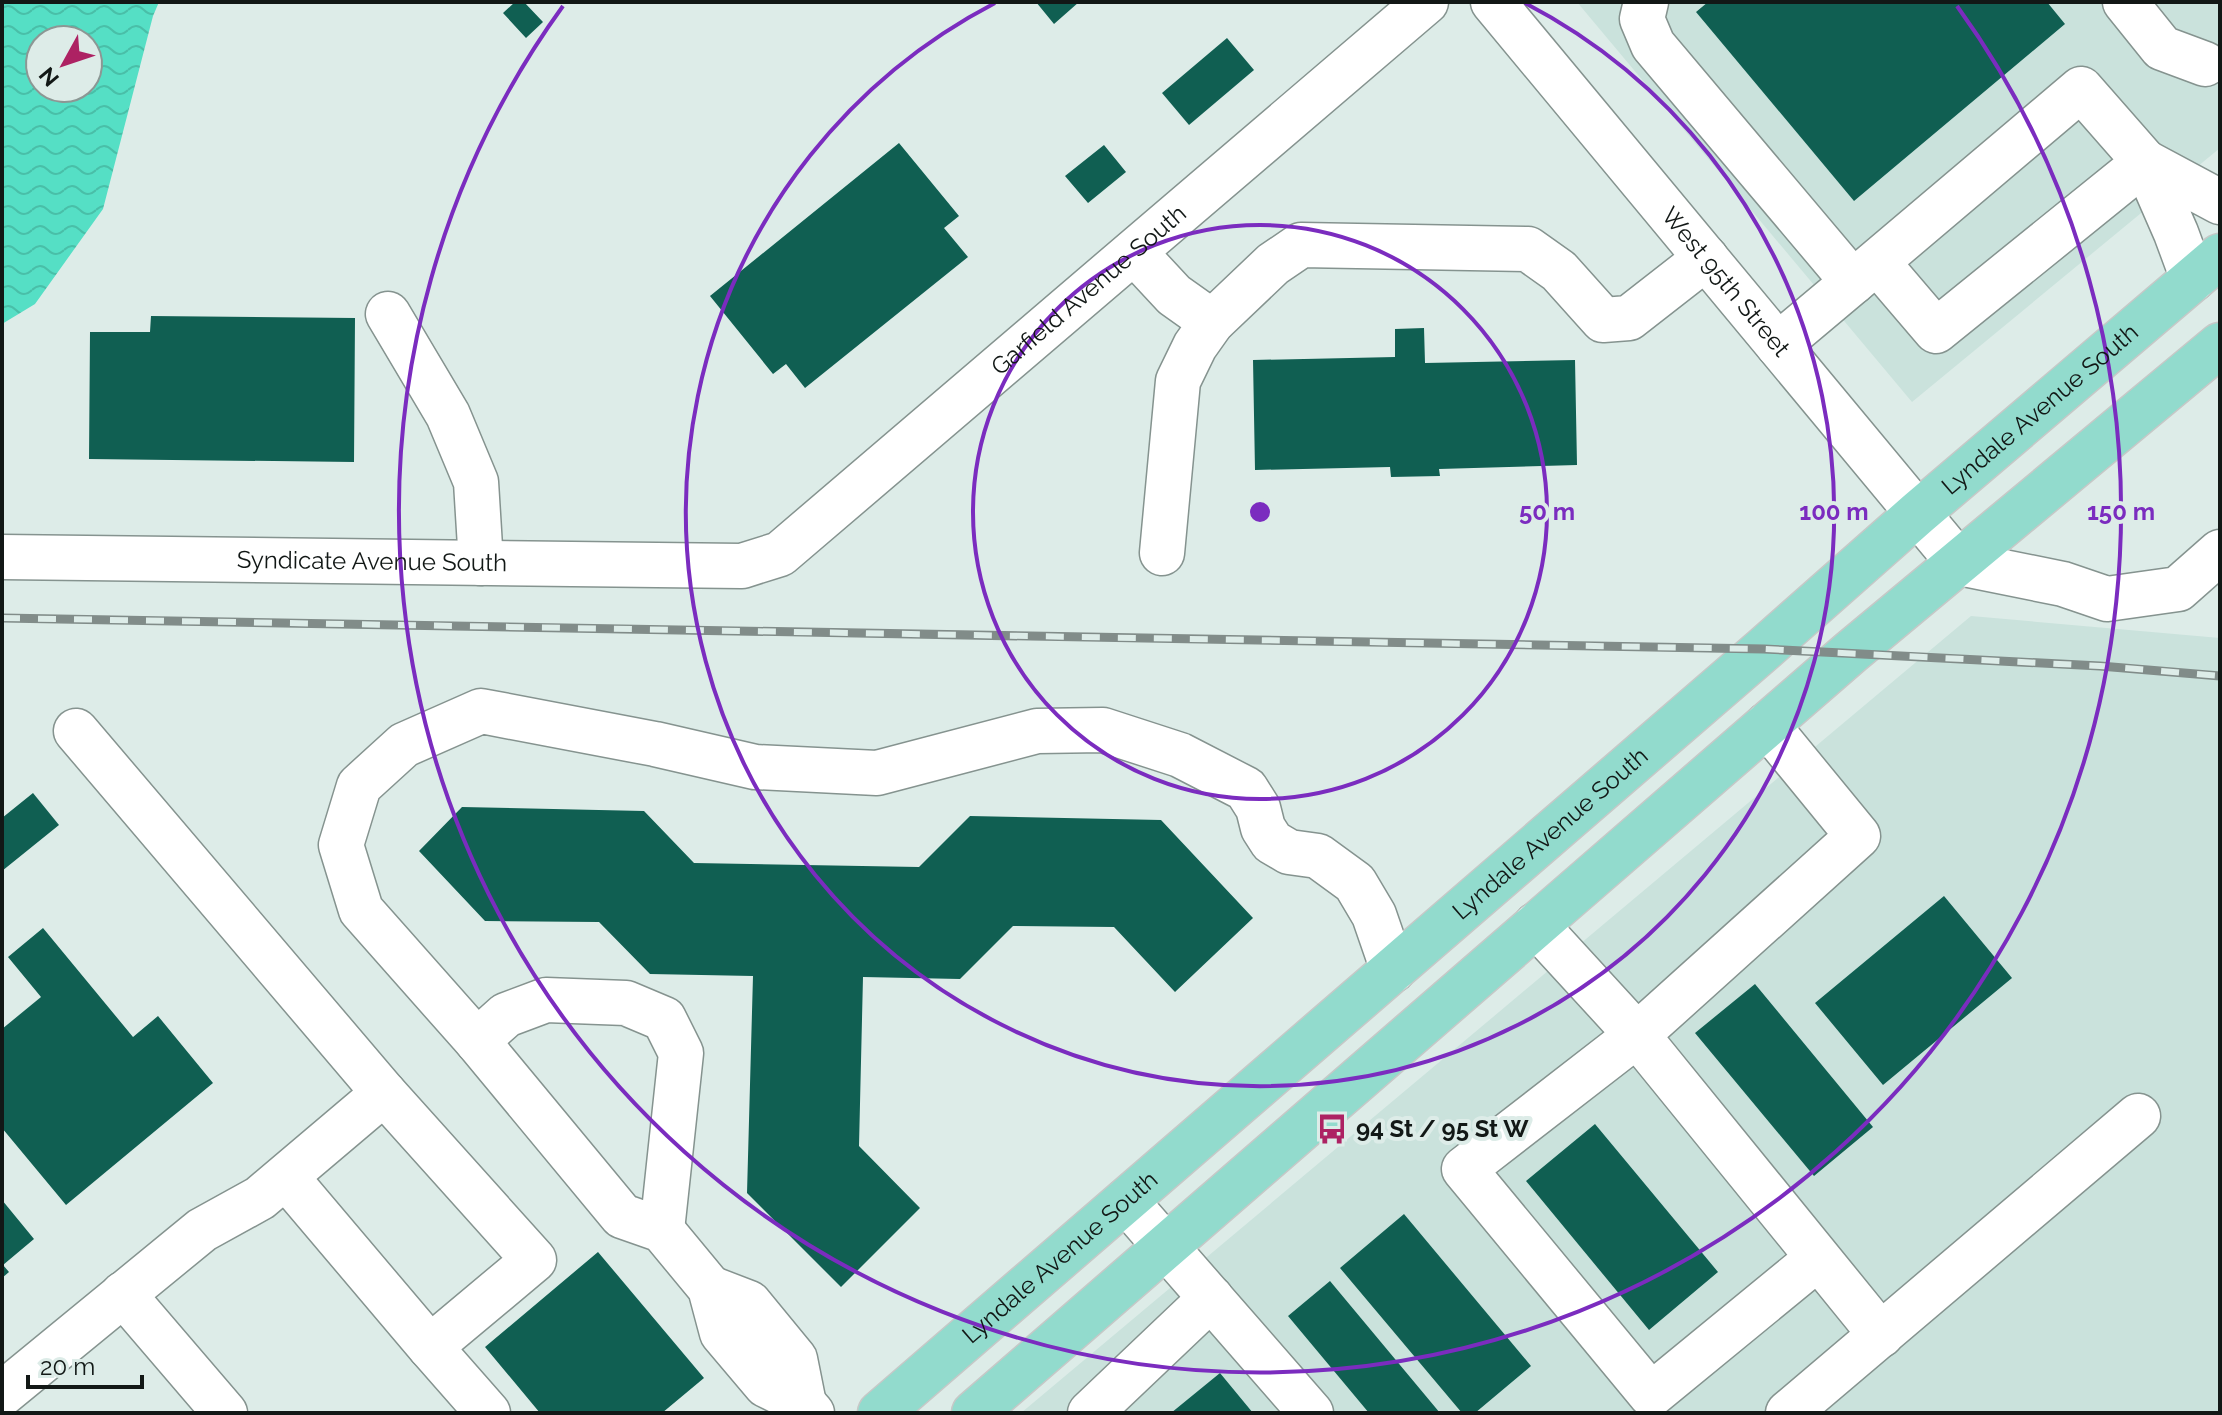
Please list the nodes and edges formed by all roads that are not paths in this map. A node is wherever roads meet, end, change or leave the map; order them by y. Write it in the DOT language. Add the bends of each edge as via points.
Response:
graph roads {
  1 [pos="1426,2"];
  2 [pos="1493,2"];
  3 [pos="1646,2"];
  4 [pos="2125,2"];
  5 [pos="2215,66"];
  6 [pos="2145,162"];
  7 [pos="2220,202"];
  8 [pos="1134,252"];
  9 [pos="1706,258"];
  10 [pos="2206,268"];
  11 [pos="1865,272"];
  12 [pos="388,314"];
  13 [pos="1212,322"];
  14 [pos="1778,345"];
  15 [pos="2220,345"];
  16 [pos="1918,513"];
  17 [pos="2220,552"];
  18 [pos="1162,553"];
  19 [pos="2,557"];
  20 [pos="481,563"];
  21 [pos="1959,563"];
  22 [pos="742,566"];
  23 [pos="2178,589"];
  24 [pos="2220,601"];
  25 [pos="1767,725"];
  26 [pos="76,731"];
  27 [pos="1536,925"];
  28 [pos="1393,970"];
  29 [pos="1637,1035"];
  30 [pos="477,1041"];
  31 [pos="384,1093"];
  32 [pos="2138,1116"];
  33 [pos="286,1177"];
  34 [pos="1126,1201"];
  35 [pos="662,1230"];
  36 [pos="1166,1246"];
  37 [pos="1818,1258"];
  38 [pos="123,1294"];
  39 [pos="1211,1298"];
  40 [pos="1881,1335"];
  41 [pos="430,1347"];
  42 [pos="2,1394"];
  43 [pos="808,1408"];
  44 [pos="225,1413"];
  45 [pos="488,1413"];
  46 [pos="880,1413"];
  47 [pos="974,1413"];
  48 [pos="1090,1413"];
  49 [pos="1311,1413"];
  50 [pos="1788,1413"];
  1 -- 8 [label="street, Garfield Avenue South"];
  2 -- 9 [label="street, West 95th Street"];
  3 -- 11 [label="street" via="1642,19 1653,45"];
  4 -- 5 [label="street" via="2162,48"];
  6 -- 7 [label="street"];
  6 -- 10 [label="street" via="2176,233"];
  6 -- 11 [label="street" via="1936,331"];
  6 -- 11 [label="street" via="2081,89"];
  8 -- 13 [label="street" via="1174,295"];
  8 -- 22 [label="street, Garfield Avenue South" via="780,554"];
  9 -- 13 [label="street" via="1629,318 1603,320 1559,271 1528,249 1301,245"];
  9 -- 14 [label="street, West 95th Street"];
  10 -- 16 [label="main road, Lyndale Avenue South"];
  11 -- 14 [label="street"];
  12 -- 20 [label="street" via="448,415 476,482"];
  13 -- 18 [label="street" via="1178,381"];
  14 -- 16 [label="street, West 95th Street"];
  15 -- 21 [label="main road"];
  16 -- 21 [label="street, West 95th Street"];
  16 -- 28 [label="main road, Lyndale Avenue South"];
  17 -- 23 [label="street"];
  19 -- 20 [label="street, Syndicate Avenue South"];
  20 -- 22 [label="street, Syndicate Avenue South"];
  21 -- 23 [label="street" via="2063,584 2107,599"];
  21 -- 25 [label="main road"];
  23 -- 24 [label="street"];
  25 -- 27 [label="main road"];
  25 -- 29 [label="street" via="1858,836"];
  26 -- 31 [label="street"];
  27 -- 29 [label="street"];
  27 -- 36 [label="main road"];
  28 -- 30 [label="street" via="1374,915 1355,883 1318,856 1289,852 1272,842 1246,789 1180,755 1103,730 1037,731 877,773 755,767 481,711 404,745 359,786 341,845 361,910"];
  28 -- 34 [label="main road, Lyndale Avenue South"];
  29 -- 37 [label="street"];
  29 -- 37 [label="street" via="1464,1169 1651,1395"];
  30 -- 35 [label="street" via="622,1216"];
  30 -- 35 [label="street" via="506,1015 546,1000 626,1003 664,1019 681,1053"];
  31 -- 33 [label="street"];
  31 -- 41 [label="street" via="534,1260"];
  32 -- 40 [label="street"];
  33 -- 38 [label="street" via="202,1230"];
  33 -- 41 [label="street"];
  34 -- 36 [label="street"];
  34 -- 46 [label="main road, Lyndale Avenue South"];
  35 -- 43 [label="street" via="710,1288 722,1333 766,1385"];
  36 -- 39 [label="street"];
  36 -- 47 [label="main road"];
  37 -- 40 [label="street"];
  38 -- 42 [label="street"];
  38 -- 44 [label="street"];
  39 -- 48 [label="street"];
  39 -- 49 [label="street"];
  40 -- 50 [label="street"];
  41 -- 45 [label="street"];
}
